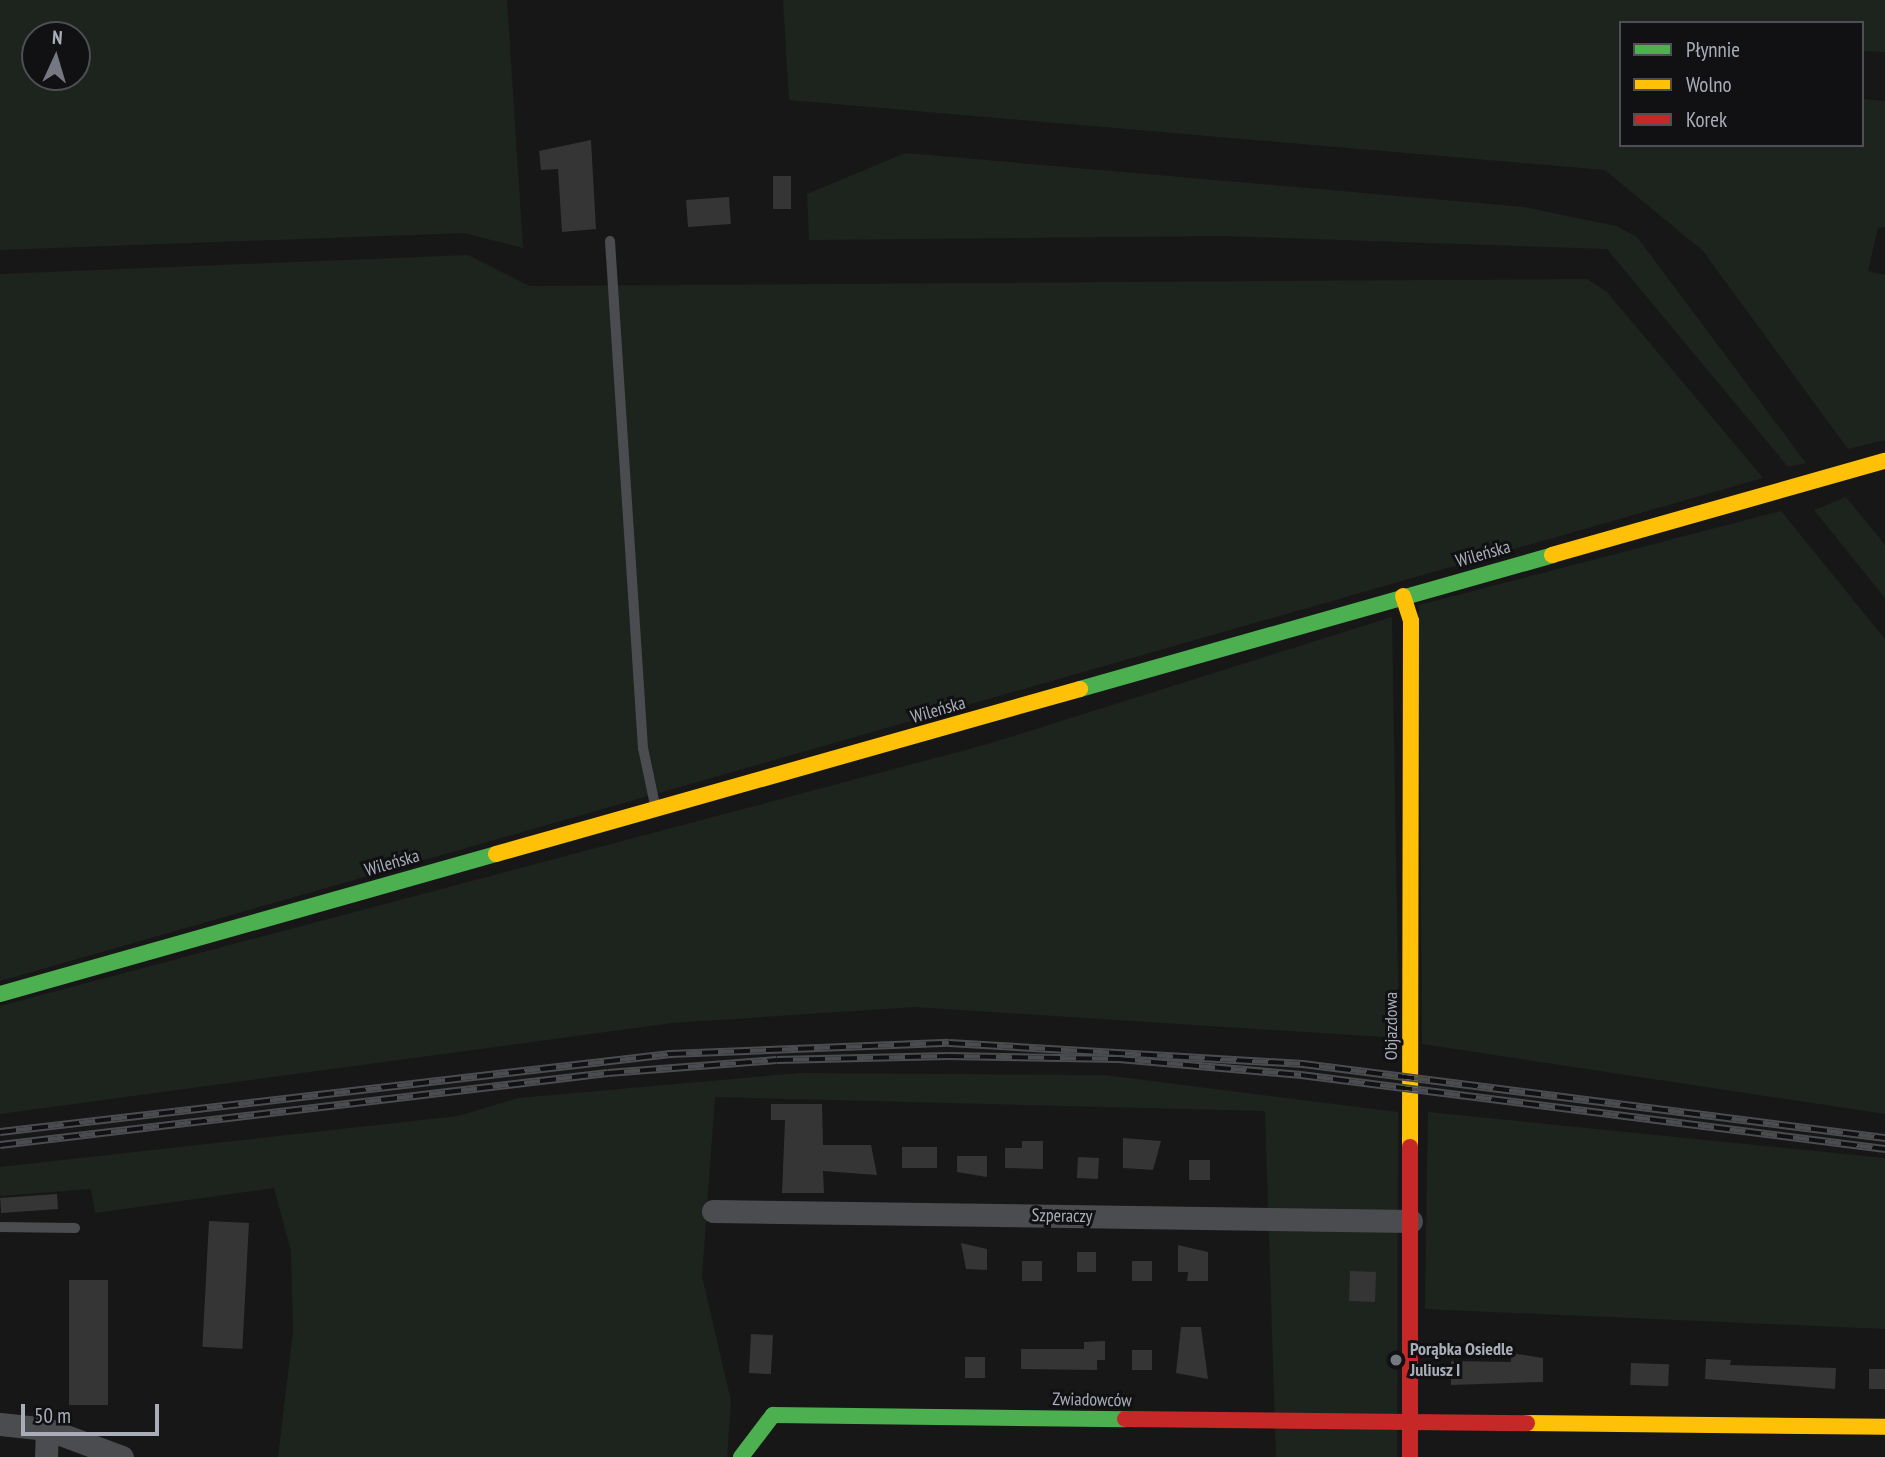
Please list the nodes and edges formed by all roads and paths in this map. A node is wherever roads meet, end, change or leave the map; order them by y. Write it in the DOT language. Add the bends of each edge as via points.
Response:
graph roads {
  1 [pos="610,241"];
  2 [pos="1885,461"];
  3 [pos="1403,596"];
  4 [pos="656,808"];
  5 [pos="0,994"];
  6 [pos="713,1211"];
  7 [pos="1411,1221"];
  8 [pos="0,1227"];
  9 [pos="75,1228"];
  10 [pos="0,1424"];
  11 [pos="1410,1424"];
  12 [pos="1885,1427"];
  13 [pos="47,1429"];
  14 [pos="46,1457"];
  15 [pos="122,1457"];
  16 [pos="741,1457"];
  17 [pos="1410,1457"];
  1 -- 4 [label="lane" via="643,748"];
  2 -- 3 [label="street, Wileńska"];
  3 -- 4 [label="street, Wileńska"];
  3 -- 7 [label="street, Objazdowa" via="1411,621"];
  4 -- 5 [label="street, Wileńska"];
  6 -- 7 [label="street, Szperaczy"];
  7 -- 11 [label="street, Objazdowa"];
  8 -- 9 [label="lane"];
  10 -- 13 [label="street"];
  11 -- 12 [label="street, Zwiadowców"];
  11 -- 16 [label="street, Zwiadowców" via="773,1415"];
  11 -- 17 [label="street, Objazdowa"];
  13 -- 14 [label="street"];
  13 -- 15 [label="street"];
}
